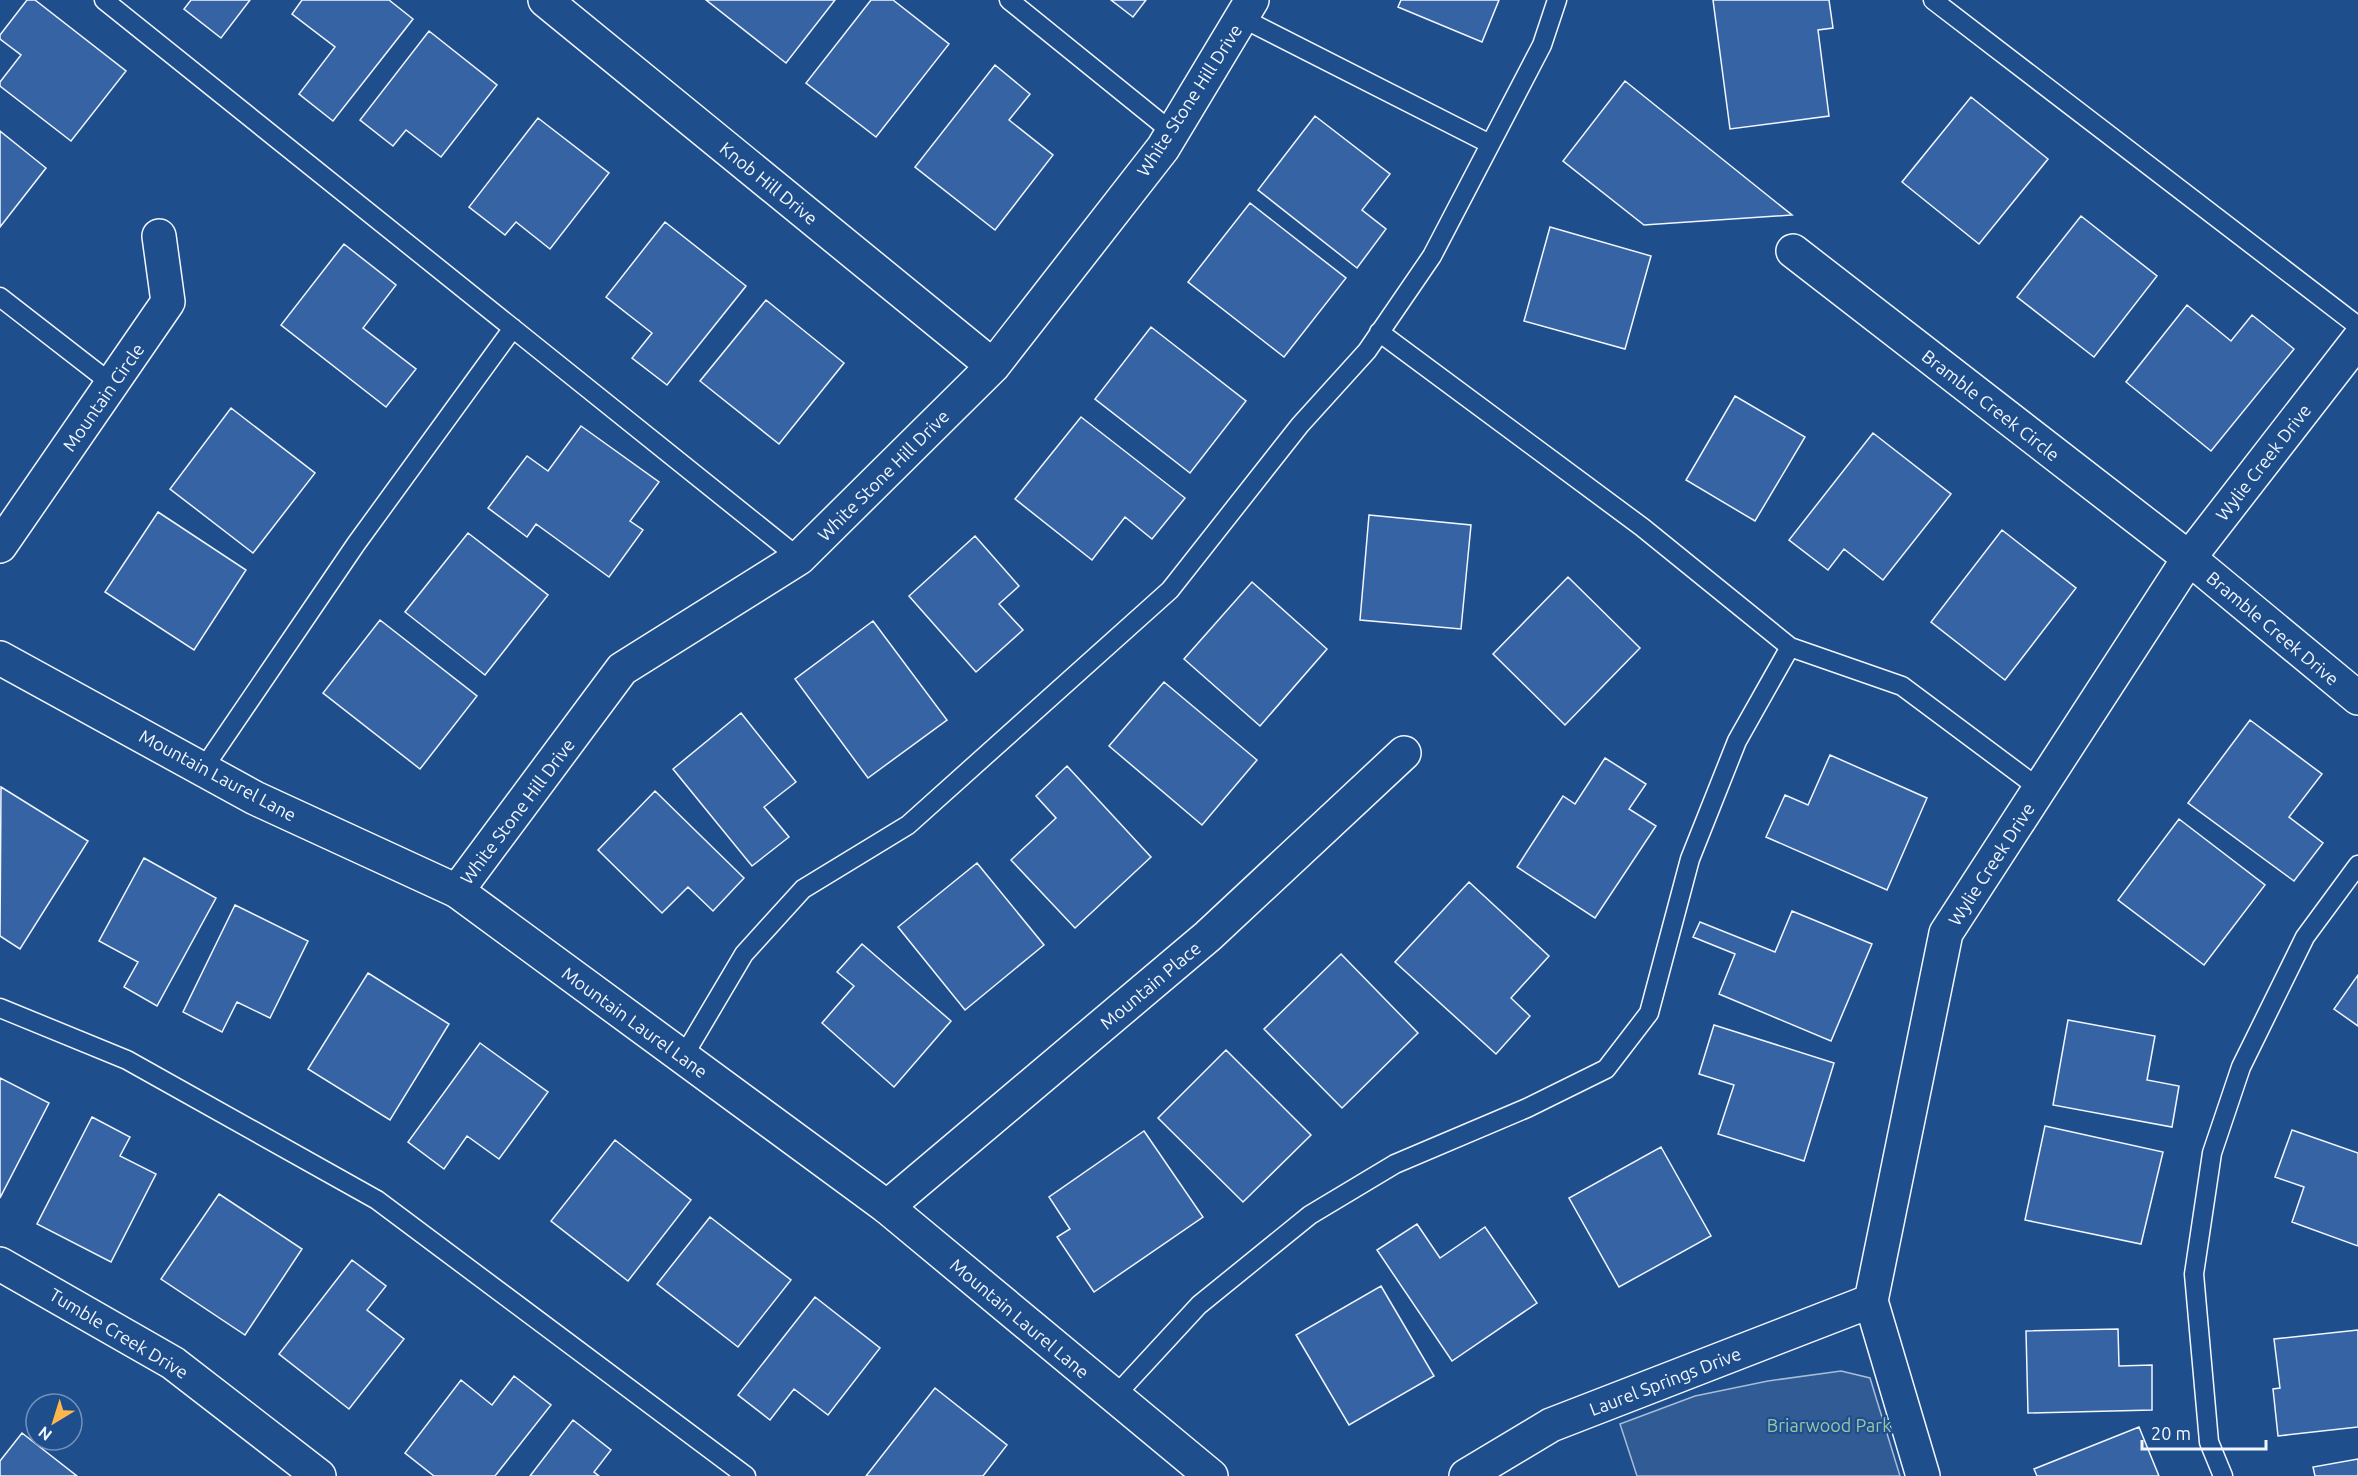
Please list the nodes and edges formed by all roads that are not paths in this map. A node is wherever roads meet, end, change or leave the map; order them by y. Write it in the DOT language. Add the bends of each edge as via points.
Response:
graph roads {
  1 [pos="104,0"];
  2 [pos="545,0"];
  3 [pos="1009,0"];
  4 [pos="1557,0"];
  5 [pos="1933,0"];
  6 [pos="1247,9"];
  7 [pos="1172,132"];
  8 [pos="1490,144"];
  9 [pos="159,236"];
  10 [pos="1793,251"];
  11 [pos="0,297"];
  12 [pos="2358,326"];
  13 [pos="513,328"];
  14 [pos="1379,332"];
  15 [pos="2358,340"];
  16 [pos="993,366"];
  17 [pos="112,384"];
  18 [pos="0,546"];
  19 [pos="799,558"];
  20 [pos="2188,558"];
  21 [pos="1790,647"];
  22 [pos="0,658"];
  23 [pos="2358,698"];
  24 [pos="1404,753"];
  25 [pos="203,769"];
  26 [pos="2040,789"];
  27 [pos="2358,865"];
  28 [pos="457,891"];
  29 [pos="0,1008"];
  30 [pos="683,1057"];
  31 [pos="887,1207"];
  32 [pos="0,1264"];
  33 [pos="1871,1301"];
  34 [pos="1114,1396"];
  35 [pos="319,1476"];
  36 [pos="747,1476"];
  37 [pos="1211,1476"];
  38 [pos="1466,1476"];
  39 [pos="1923,1476"];
  40 [pos="2223,1476"];
  1 -- 13 [label="lane"];
  2 -- 16 [label="street, Knob Hill Drive"];
  3 -- 7 [label="lane"];
  4 -- 8 [label="lane" via="1542,45"];
  5 -- 12 [label="lane"];
  6 -- 7 [label="street, White Stone Hill Drive"];
  6 -- 8 [label="lane"];
  7 -- 16 [label="street, White Stone Hill Drive"];
  8 -- 14 [label="lane" via="1432,256"];
  9 -- 17 [label="street, Mountain Circle" via="168,302"];
  10 -- 20 [label="street, Bramble Creek Circle"];
  11 -- 17 [label="lane"];
  13 -- 19 [label="lane"];
  13 -- 25 [label="lane" via="356,544"];
  14 -- 21 [label="lane" via="1642,527"];
  14 -- 30 [label="lane" via="1367,351 1300,424 1170,590 908,825 803,889 744,954"];
  15 -- 20 [label="street, Wylie Creek Drive"];
  16 -- 19 [label="street, White Stone Hill Drive"];
  17 -- 18 [label="street, Mountain Circle"];
  19 -- 28 [label="street, White Stone Hill Drive" via="622,669"];
  20 -- 23 [label="street, Bramble Creek Drive"];
  20 -- 26 [label="street, Wylie Creek Drive"];
  21 -- 26 [label="lane" via="1902,686"];
  21 -- 34 [label="lane" via="1737,741 1690,859 1649,1013 1606,1069 1527,1108 1395,1164 1310,1215 1199,1305"];
  22 -- 25 [label="street, Mountain Laurel Lane"];
  24 -- 31 [label="street, Mountain Place" via="1208,936"];
  25 -- 28 [label="street, Mountain Laurel Lane" via="255,798"];
  26 -- 33 [label="street, Wylie Creek Drive" via="1946,933"];
  27 -- 40 [label="lane" via="2305,937 2241,1067 2212,1154 2194,1274 2209,1442"];
  28 -- 30 [label="street, Mountain Laurel Lane"];
  29 -- 36 [label="lane" via="127,1060 377,1200"];
  30 -- 31 [label="street, Mountain Laurel Lane"];
  31 -- 34 [label="street, Mountain Laurel Lane"];
  32 -- 35 [label="street, Tumble Creek Drive" via="173,1363"];
  33 -- 38 [label="street, Laurel Springs Drive" via="1551,1425"];
  33 -- 39 [label="street, Wylie Creek Drive"];
  34 -- 37 [label="street, Mountain Laurel Lane"];
}
